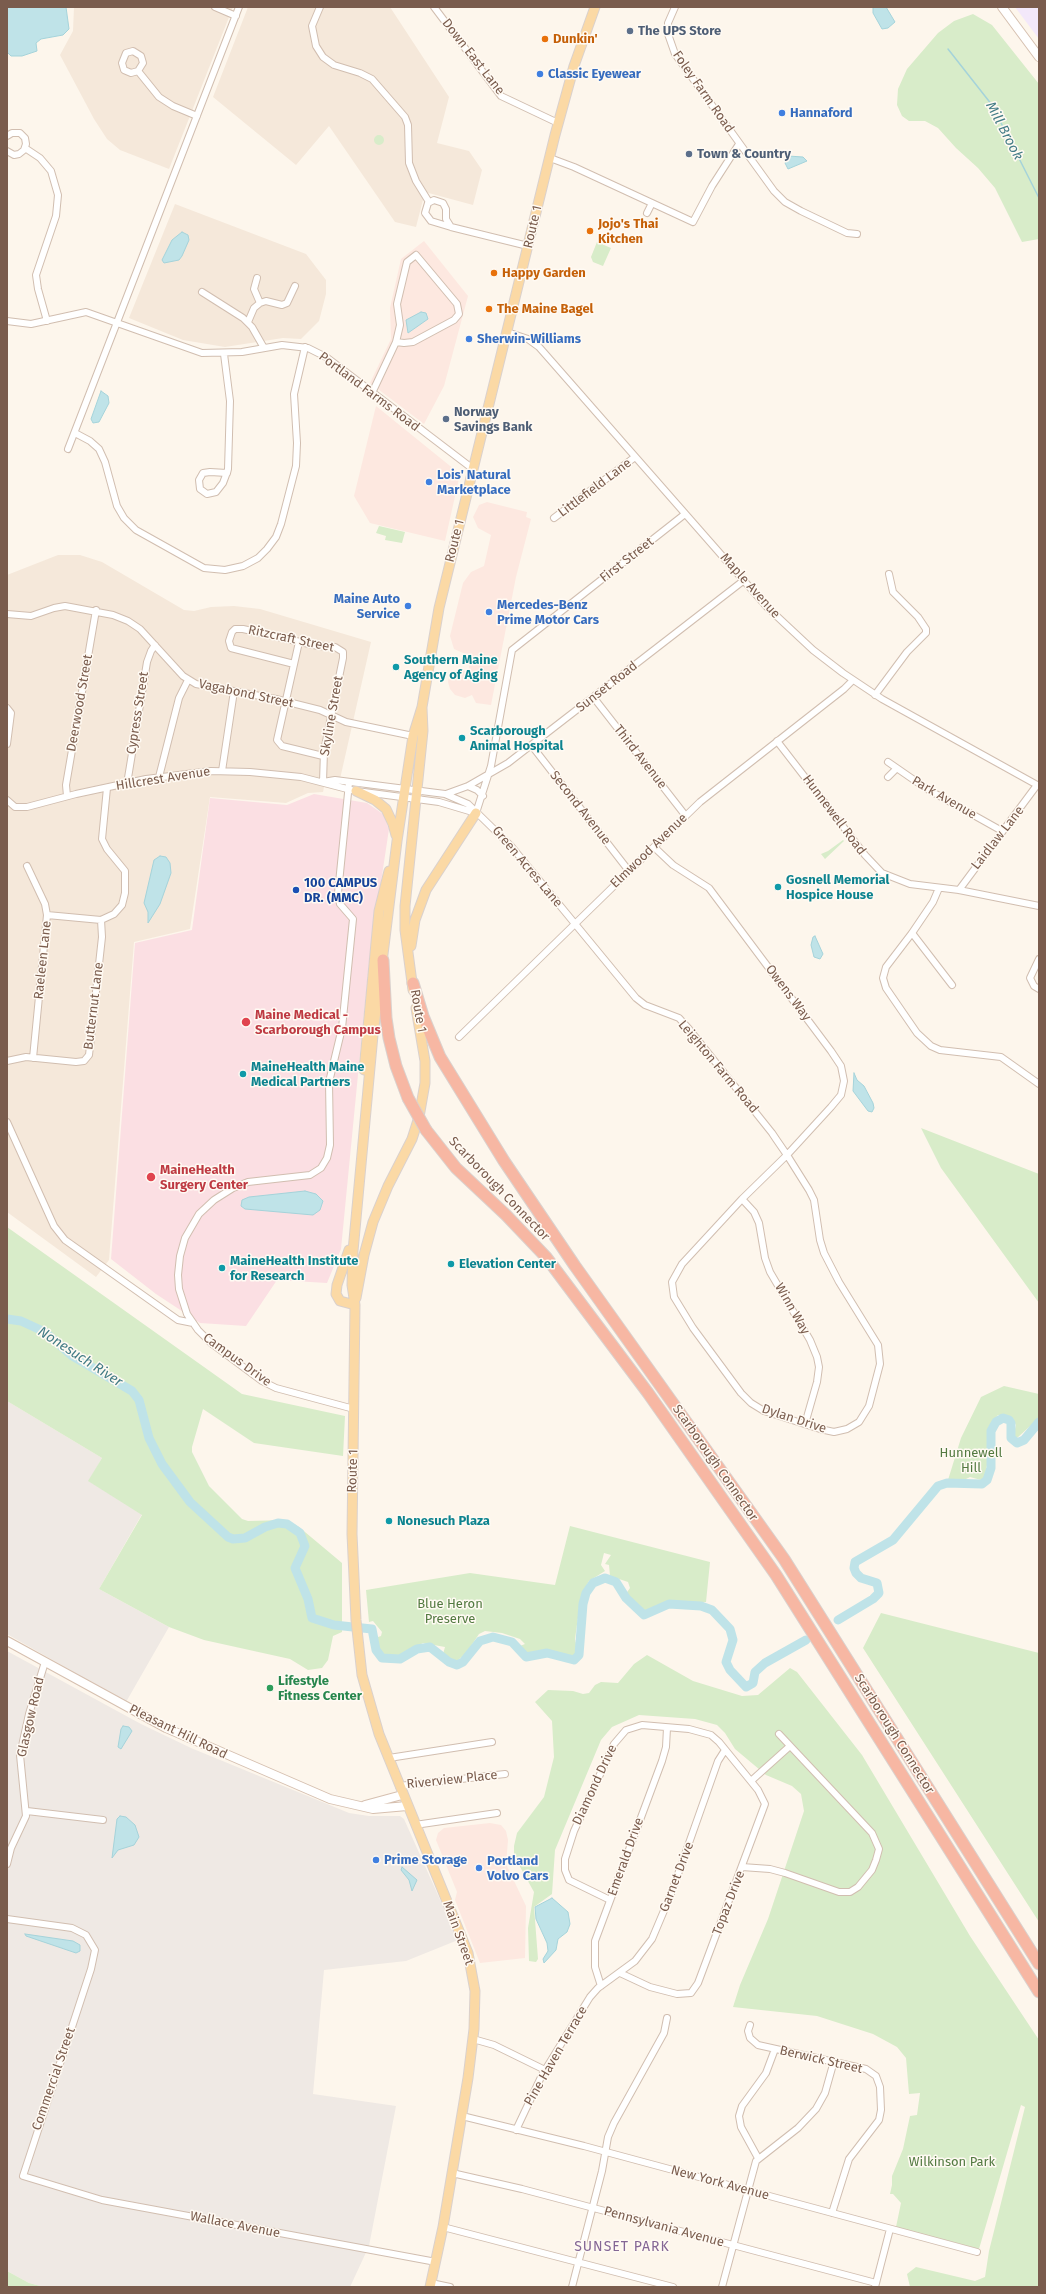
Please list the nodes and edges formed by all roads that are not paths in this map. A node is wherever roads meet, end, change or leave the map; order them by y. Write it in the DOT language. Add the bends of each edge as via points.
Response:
graph roads {
  1 [pos="215,7"];
  2 [pos="239,7"];
  3 [pos="320,7"];
  4 [pos="434,7"];
  5 [pos="595,7"];
  6 [pos="675,7"];
  7 [pos="1002,7"];
  8 [pos="236,16"];
  9 [pos="1039,57"];
  10 [pos="138,71"];
  11 [pos="197,116"];
  12 [pos="558,123"];
  13 [pos="7,136"];
  14 [pos="739,144"];
  15 [pos="26,148"];
  16 [pos="7,151"];
  17 [pos="550,158"];
  18 [pos="430,202"];
  19 [pos="652,203"];
  20 [pos="647,212"];
  21 [pos="451,227"];
  22 [pos="857,234"];
  23 [pos="528,246"];
  24 [pos="257,278"];
  25 [pos="295,286"];
  26 [pos="202,292"];
  27 [pos="260,303"];
  28 [pos="7,321"];
  29 [pos="47,321"];
  30 [pos="117,322"];
  31 [pos="248,322"];
  32 [pos="507,332"];
  33 [pos="396,342"];
  34 [pos="305,347"];
  35 [pos="264,348"];
  36 [pos="224,354"];
  37 [pos="372,393"];
  38 [pos="75,433"];
  39 [pos="68,449"];
  40 [pos="635,457"];
  41 [pos="473,469"];
  42 [pos="227,473"];
  43 [pos="685,514"];
  44 [pos="554,518"];
  45 [pos="889,574"];
  46 [pos="743,581"];
  47 [pos="96,610"];
  48 [pos="7,614"];
  49 [pos="299,642"];
  50 [pos="155,645"];
  51 [pos="343,652"];
  52 [pos="294,664"];
  53 [pos="188,680"];
  54 [pos="853,680"];
  55 [pos="234,691"];
  56 [pos="875,694"];
  57 [pos="594,698"];
  58 [pos="285,702"];
  59 [pos="422,707"];
  60 [pos="7,708"];
  61 [pos="332,717"];
  62 [pos="413,736"];
  63 [pos="777,741"];
  64 [pos="7,744"];
  65 [pos="532,746"];
  66 [pos="324,756"];
  67 [pos="888,762"];
  68 [pos="896,770"];
  69 [pos="222,771"];
  70 [pos="489,776"];
  71 [pos="159,777"];
  72 [pos="888,777"];
  73 [pos="323,782"];
  74 [pos="127,784"];
  75 [pos="468,786"];
  76 [pos="1038,786"];
  77 [pos="107,788"];
  78 [pos="351,788"];
  79 [pos="404,793"];
  80 [pos="415,794"];
  81 [pos="444,794"];
  82 [pos="67,796"];
  83 [pos="483,796"];
  84 [pos="7,800"];
  85 [pos="476,813"];
  86 [pos="685,815"];
  87 [pos="1002,831"];
  88 [pos="397,841"];
  89 [pos="654,847"];
  90 [pos="395,856"];
  91 [pos="27,866"];
  92 [pos="629,870"];
  93 [pos="939,888"];
  94 [pos="959,890"];
  95 [pos="1039,906"];
  96 [pos="47,915"];
  97 [pos="101,920"];
  98 [pos="574,924"];
  99 [pos="912,933"];
  100 [pos="1039,958"];
  101 [pos="383,960"];
  102 [pos="409,966"];
  103 [pos="413,983"];
  104 [pos="952,985"];
  105 [pos="1039,988"];
  106 [pos="459,1037"];
  107 [pos="33,1058"];
  108 [pos="7,1061"];
  109 [pos="1039,1084"];
  110 [pos="7,1122"];
  111 [pos="365,1125"];
  112 [pos="787,1155"];
  113 [pos="742,1199"];
  114 [pos="355,1224"];
  115 [pos="355,1305"];
  116 [pos="193,1324"];
  117 [pos="354,1409"];
  118 [pos="806,1424"];
  119 [pos="358,1638"];
  120 [pos="7,1642"];
  121 [pos="45,1662"];
  122 [pos="667,1728"];
  123 [pos="779,1734"];
  124 [pos="492,1742"];
  125 [pos="790,1746"];
  126 [pos="725,1750"];
  127 [pos="388,1758"];
  128 [pos="505,1774"];
  129 [pos="751,1781"];
  130 [pos="401,1790"];
  131 [pos="357,1805"];
  132 [pos="407,1806"];
  133 [pos="26,1811"];
  134 [pos="497,1813"];
  135 [pos="103,1820"];
  136 [pos="415,1825"];
  137 [pos="7,1864"];
  138 [pos="742,1867"];
  139 [pos="610,1900"];
  140 [pos="7,1919"];
  141 [pos="1039,1964"];
  142 [pos="620,1973"];
  143 [pos="601,1986"];
  144 [pos="1039,1992"];
  145 [pos="667,2018"];
  146 [pos="750,2025"];
  147 [pos="474,2039"];
  148 [pos="775,2049"];
  149 [pos="834,2061"];
  150 [pos="545,2070"];
  151 [pos="462,2116"];
  152 [pos="516,2130"];
  153 [pos="606,2152"];
  154 [pos="758,2158"];
  155 [pos="452,2173"];
  156 [pos="36,2181"];
  157 [pos="747,2190"];
  158 [pos="592,2207"];
  159 [pos="832,2213"];
  160 [pos="443,2227"];
  161 [pos="890,2229"];
  162 [pos="733,2245"];
  163 [pos="977,2252"];
  164 [pos="436,2262"];
  165 [pos="578,2262"];
  166 [pos="652,2284"];
  167 [pos="431,2285"];
  168 [pos="875,2285"];
  169 [pos="450,2287"];
  170 [pos="572,2287"];
  171 [pos="673,2287"];
  172 [pos="722,2287"];
  1 -- 8 [label="street"];
  2 -- 8 [label="street"];
  3 -- 18 [label="street" via="312,29 317,49 334,65 360,72 372,79 405,117 408,125 409,163 416,181"];
  4 -- 12 [label="street, Down East Lane" via="501,96"];
  5 -- 12 [label="main road, Route 1" via="574,66"];
  6 -- 14 [label="street, Foley Farm Road" via="668,30 672,48"];
  7 -- 9 [label="street"];
  8 -- 11 [label="street"];
  10 -- 11 [label="street" via="154,92 166,102"];
  11 -- 30 [label="street"];
  12 -- 17 [label="main road, Route 1"];
  13 -- 15 [label="street" via="12,132 21,134 26,140"];
  14 -- 19 [label="street" via="693,222"];
  14 -- 22 [label="street, Foley Farm Road" via="785,202 847,233"];
  15 -- 16 [label="street" via="18,154"];
  15 -- 29 [label="street" via="51,170 58,195 57,213 36,275"];
  17 -- 19 [label="street"];
  17 -- 23 [label="main road, Route 1"];
  18 -- 21 [label="street" via="438,200 444,204 446,219"];
  18 -- 21 [label="street" via="425,210 427,218"];
  19 -- 20 [label="street"];
  21 -- 23 [label="street"];
  23 -- 32 [label="main road, Route 1"];
  24 -- 27 [label="street" via="254,289"];
  25 -- 27 [label="street" via="290,299 284,304 266,301"];
  26 -- 31 [label="street"];
  27 -- 31 [label="street" via="254,308"];
  28 -- 29 [label="street, Portland Farms Road" via="27,325"];
  29 -- 30 [label="street, Portland Farms Road" via="84,312"];
  30 -- 36 [label="street, Portland Farms Road" via="189,350"];
  30 -- 38 [label="street"];
  31 -- 35 [label="street"];
  32 -- 40 [label="street, Maple Avenue" via="528,339 539,347"];
  32 -- 41 [label="main road, Route 1"];
  33 -- 33 [label="street" via="400,325 397,305 405,270 409,259 418,255 456,304 459,314 454,320 413,342"];
  33 -- 37 [label="street"];
  34 -- 35 [label="street, Portland Farms Road" via="287,345"];
  34 -- 37 [label="street, Portland Farms Road" via="326,357"];
  34 -- 38 [label="street" via="294,394 296,466 281,524 268,549 243,566 225,570 204,568 136,530 117,506 99,449"];
  35 -- 36 [label="street, Portland Farms Road"];
  36 -- 42 [label="street" via="230,401"];
  37 -- 41 [label="street, Portland Farms Road"];
  38 -- 39 [label="street"];
  40 -- 43 [label="street, Maple Avenue"];
  40 -- 44 [label="street, Littlefield Lane"];
  41 -- 59 [label="main road, Route 1" via="439,608"];
  42 -- 42 [label="street" via="222,486 214,493 206,493 200,489 199,480 204,473"];
  43 -- 46 [label="street, Maple Avenue"];
  43 -- 70 [label="street, First Street" via="512,650"];
  45 -- 56 [label="street" via="892,592 918,617 926,633 907,652"];
  46 -- 54 [label="street, Maple Avenue" via="796,635"];
  46 -- 57 [label="street, Sunset Road"];
  47 -- 48 [label="street, Vagabond Street" via="60,607 31,616"];
  47 -- 50 [label="street, Vagabond Street" via="128,621"];
  47 -- 82 [label="street, Deerwood Street" via="66,785"];
  49 -- 51 [label="street, Ritzcraft Street" via="335,647"];
  49 -- 52 [label="street"];
  49 -- 52 [label="street, Ritzcraft Street" via="237,628 230,634 231,648"];
  50 -- 53 [label="street, Vagabond Street"];
  50 -- 74 [label="street, Cypress Street" via="147,662"];
  51 -- 61 [label="street, Skyline Street"];
  52 -- 58 [label="street"];
  53 -- 55 [label="street, Vagabond Street" via="201,686"];
  53 -- 71 [label="street" via="179,698"];
  54 -- 56 [label="street, Maple Avenue"];
  54 -- 63 [label="street, Elmwood Avenue"];
  55 -- 58 [label="street, Vagabond Street"];
  55 -- 69 [label="street"];
  56 -- 76 [label="street, Maple Avenue"];
  57 -- 65 [label="street, Sunset Road"];
  57 -- 86 [label="street, Third Avenue"];
  58 -- 61 [label="street, Vagabond Street" via="320,710"];
  58 -- 66 [label="street" via="277,736 278,743"];
  59 -- 62 [label="main road, Route 1"];
  59 -- 80 [label="main road, Route 1" via="423,730"];
  60 -- 64 [label="street" via="12,713"];
  61 -- 62 [label="street, Vagabond Street"];
  61 -- 66 [label="street, Skyline Street"];
  62 -- 79 [label="main road, Route 1"];
  63 -- 86 [label="street, Elmwood Avenue"];
  63 -- 93 [label="street, Hunnewell Road" via="877,869 907,883"];
  65 -- 70 [label="street, Sunset Road"];
  65 -- 92 [label="street, Second Avenue"];
  66 -- 73 [label="street, Skyline Street"];
  67 -- 68 [label="street, Park Avenue"];
  68 -- 72 [label="street"];
  68 -- 87 [label="street, Park Avenue"];
  69 -- 71 [label="street, Hillcrest Avenue"];
  69 -- 73 [label="street, Hillcrest Avenue" via="301,777"];
  70 -- 75 [label="street, Sunset Road"];
  70 -- 83 [label="street, First Street"];
  71 -- 74 [label="street, Hillcrest Avenue"];
  73 -- 78 [label="street, Hillcrest Avenue" via="335,780"];
  74 -- 77 [label="street, Hillcrest Avenue"];
  75 -- 81 [label="street, Sunset Road"];
  75 -- 83 [label="street"];
  76 -- 87 [label="street, Laidlaw Lane"];
  77 -- 82 [label="street, Hillcrest Avenue"];
  77 -- 97 [label="street" via="102,839 107,849 124,868 126,885 122,906 114,914"];
  78 -- 79 [label="street, Hillcrest Avenue"];
  78 -- 79 [label="street, Hillcrest Avenue"];
  78 -- 88 [label="main road" via="372,798 386,810"];
  78 -- 116 [label="street, Campus Drive" via="338,896 340,904 352,916 353,922 342,1028 329,1082 329,1152 321,1168 310,1175 240,1185 214,1200 199,1214 185,1238 178,1282"];
  79 -- 80 [label="street, Green Acres Lane"];
  79 -- 88 [label="main road, Route 1"];
  80 -- 81 [label="street, Green Acres Lane"];
  80 -- 85 [label="street, Green Acres Lane"];
  80 -- 102 [label="main road, Route 1" via="405,906"];
  81 -- 85 [label="street, Green Acres Lane" via="463,801"];
  82 -- 84 [label="street, Hillcrest Avenue" via="27,808 16,807"];
  83 -- 85 [label="street, First Street"];
  85 -- 98 [label="street, Green Acres Lane" via="511,846"];
  85 -- 102 [label="main road" via="435,874 421,901 412,932"];
  86 -- 89 [label="street, Elmwood Avenue"];
  87 -- 94 [label="street, Laidlaw Lane"];
  88 -- 90 [label="main road, Route 1"];
  89 -- 92 [label="street, Elmwood Avenue"];
  89 -- 112 [label="street, Owens Way" via="673,865 709,888 841,1066 844,1081 841,1095"];
  90 -- 101 [label="main road, Route 1"];
  90 -- 111 [label="main road" via="384,887 378,918 365,1050"];
  91 -- 96 [label="street, Raeleen Lane" via="45,904"];
  92 -- 98 [label="street, Elmwood Avenue"];
  93 -- 94 [label="street, Hunnewell Road"];
  93 -- 99 [label="street" via="933,902"];
  94 -- 95 [label="street, Hunnewell Road"];
  96 -- 97 [label="street"];
  96 -- 107 [label="street, Raeleen Lane"];
  97 -- 107 [label="street, Butternut Lane" via="102,937 89,1055 84,1061 76,1062"];
  98 -- 106 [label="street, Elmwood Avenue"];
  98 -- 112 [label="street, Leighton Farm Road" via="638,1000 683,1022"];
  99 -- 104 [label="street"];
  99 -- 109 [label="street" via="889,963 883,978 886,988 917,1034 935,1049 1001,1057"];
  100 -- 105 [label="street" via="1030,978"];
  101 -- 111 [label="main road, Route 1"];
  101 -- 144 [label="highway, Scarborough Connector, bridge" via="386,1018 394,1061 408,1098 426,1130 456,1168 546,1257 648,1392 776,1575"];
  102 -- 103 [label="main road, Route 1"];
  103 -- 115 [label="main road, Route 1" via="425,1054 424,1094 412,1139 373,1222"];
  103 -- 141 [label="highway, Scarborough Connector" via="429,1033 442,1061 504,1161 575,1266 784,1559"];
  107 -- 108 [label="street, Butternut Lane" via="21,1057"];
  110 -- 116 [label="street" via="54,1226 64,1240 178,1320"];
  111 -- 114 [label="main road, Route 1"];
  112 -- 113 [label="street, Dylan Drive"];
  112 -- 118 [label="street, Dylan Drive" via="812,1195 820,1240 829,1265 874,1337 880,1354 879,1370 868,1406 859,1422 847,1429 834,1432"];
  113 -- 118 [label="street, Winn Way" via="754,1212 759,1223 770,1272 817,1357 817,1382"];
  113 -- 118 [label="street, Dylan Drive" via="682,1264 672,1282 672,1292 693,1328 741,1393 759,1409"];
  114 -- 115 [label="main road, Route 1" via="352,1272"];
  114 -- 115 [label="main road" via="336,1290 340,1301"];
  115 -- 117 [label="main road, Route 1"];
  116 -- 117 [label="street, Campus Drive" via="211,1343 269,1385"];
  117 -- 119 [label="main road, Route 1" via="352,1534"];
  119 -- 127 [label="main road, Main Street" via="365,1687"];
  120 -- 121 [label="street, Pleasant Hill Road"];
  121 -- 131 [label="street, Pleasant Hill Road" via="184,1737 330,1799"];
  121 -- 133 [label="street, Glasgow Road" via="20,1755"];
  122 -- 126 [label="street, Diamond Drive" via="705,1732 716,1738"];
  122 -- 139 [label="street, Emerald Drive" via="662,1761"];
  122 -- 139 [label="street, Diamond Drive" via="638,1726 626,1730 619,1736 570,1840 565,1859 565,1870 569,1880"];
  123 -- 125 [label="street"];
  124 -- 127 [label="street"];
  125 -- 129 [label="street"];
  125 -- 138 [label="street" via="872,1833 879,1849 872,1870 858,1887 850,1892 839,1892 770,1869"];
  126 -- 129 [label="street, Topaz Drive"];
  126 -- 142 [label="street, Garnet Drive" via="718,1761 671,1894 654,1934 642,1954"];
  127 -- 130 [label="main road, Main Street"];
  128 -- 130 [label="street, Riverview Place"];
  129 -- 138 [label="street, Topaz Drive" via="765,1804"];
  130 -- 131 [label="street, Pleasant Hill Road" via="371,1804"];
  130 -- 132 [label="main road, Main Street"];
  131 -- 132 [label="street, Pleasant Hill Road" via="383,1809"];
  132 -- 136 [label="main road, Main Street"];
  133 -- 135 [label="street"];
  133 -- 137 [label="street, Glasgow Road"];
  134 -- 136 [label="street"];
  136 -- 147 [label="main road, Main Street" via="470,1962 475,2000"];
  138 -- 142 [label="street, Topaz Drive" via="693,1991 684,1994 659,1990"];
  139 -- 143 [label="street, Emerald Drive" via="593,1949"];
  140 -- 156 [label="street, Commercial Street" via="60,1926 81,1932 89,1938 94,1947 92,1969 26,2160 23,2176"];
  142 -- 143 [label="street, Garnet Drive"];
  143 -- 150 [label="street, Pine Haven Terrace" via="583,2006"];
  145 -- 153 [label="street" via="664,2032 614,2123"];
  146 -- 148 [label="street, Berwick Street" via="748,2031 753,2043"];
  147 -- 150 [label="street" via="494,2045"];
  147 -- 151 [label="main road, Main Street"];
  148 -- 149 [label="street, Berwick Street"];
  148 -- 154 [label="street" via="766,2073 742,2106 739,2116 741,2127"];
  149 -- 154 [label="street" via="825,2093 816,2109 798,2128"];
  149 -- 159 [label="street, Berwick Street" via="871,2072 880,2087 882,2099 879,2120 849,2159"];
  150 -- 152 [label="street, Pine Haven Terrace"];
  151 -- 152 [label="street, New York Avenue"];
  151 -- 155 [label="main road, Main Street"];
  152 -- 153 [label="street, New York Avenue"];
  153 -- 157 [label="street, New York Avenue"];
  153 -- 158 [label="street"];
  154 -- 157 [label="street"];
  155 -- 158 [label="street, Pennsylvania Avenue"];
  155 -- 160 [label="main road, Main Street"];
  156 -- 164 [label="street, Wallace Avenue" via="102,2200"];
  157 -- 159 [label="street, New York Avenue"];
  157 -- 162 [label="street"];
  158 -- 162 [label="street, Pennsylvania Avenue"];
  158 -- 165 [label="street"];
  159 -- 161 [label="street, New York Avenue"];
  160 -- 164 [label="main road, Main Street"];
  160 -- 165 [label="street"];
  161 -- 163 [label="street, New York Avenue"];
  161 -- 168 [label="street"];
  162 -- 168 [label="street, Pennsylvania Avenue"];
  162 -- 172 [label="street"];
  164 -- 167 [label="main road, Main Street"];
  165 -- 166 [label="street"];
  165 -- 170 [label="street"];
  166 -- 171 [label="street"];
  167 -- 169 [label="street"];
}
